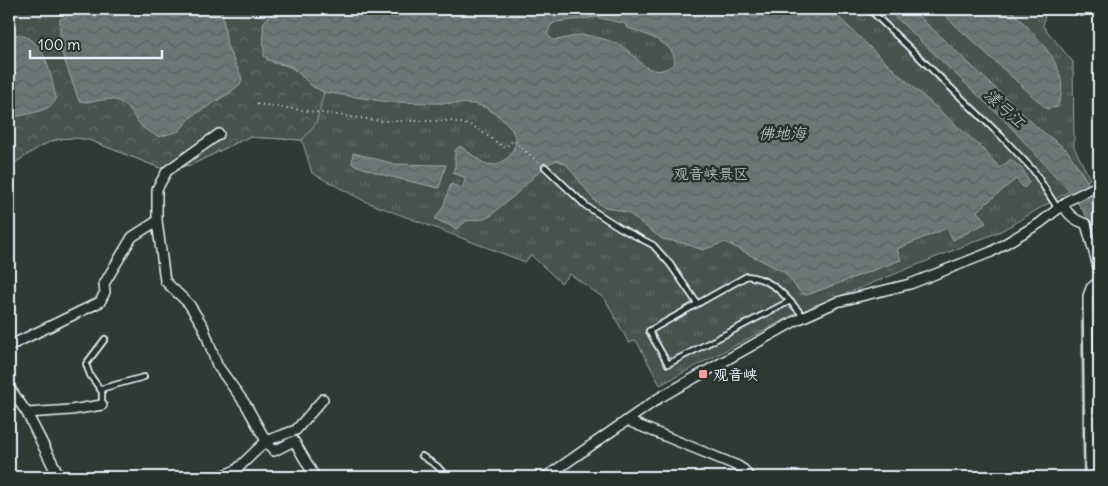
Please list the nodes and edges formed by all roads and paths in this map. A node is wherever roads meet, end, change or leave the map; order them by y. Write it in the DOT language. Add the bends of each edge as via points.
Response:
graph roads {
  1 [pos="869,9"];
  2 [pos="257,104"];
  3 [pos="219,134"];
  4 [pos="544,167"];
  5 [pos="1097,185"];
  6 [pos="1063,205"];
  7 [pos="157,221"];
  8 [pos="1099,270"];
  9 [pos="1099,281"];
  10 [pos="790,301"];
  11 [pos="697,303"];
  12 [pos="804,317"];
  13 [pos="105,339"];
  14 [pos="9,346"];
  15 [pos="144,377"];
  16 [pos="9,387"];
  17 [pos="100,389"];
  18 [pos="323,399"];
  19 [pos="102,405"];
  20 [pos="27,413"];
  21 [pos="628,421"];
  22 [pos="266,441"];
  23 [pos="422,456"];
  24 [pos="59,477"];
  25 [pos="218,477"];
  26 [pos="315,477"];
  27 [pos="447,477"];
  28 [pos="546,477"];
  29 [pos="749,477"];
  30 [pos="1090,477"];
  1 -- 6 [label="lane" via="995,131"];
  2 -- 4 [label="path" via="381,121 452,121 473,126 504,148 513,140"];
  3 -- 7 [label="street" via="167,170 157,189"];
  4 -- 11 [label="lane" via="586,206 653,245"];
  5 -- 6 [label="street"];
  6 -- 8 [label="street" via="1070,216 1086,224"];
  6 -- 12 [label="street" via="992,252 910,284 837,302"];
  7 -- 14 [label="street" via="132,237 104,284 100,302"];
  7 -- 22 [label="street" via="165,281 189,304 203,326 217,365 246,405"];
  9 -- 30 [label="street" via="1088,296"];
  10 -- 11 [label="lane" via="770,282 747,276"];
  10 -- 11 [label="lane" via="668,364 649,331"];
  10 -- 12 [label="lane"];
  12 -- 21 [label="street" via="659,398"];
  13 -- 17 [label="lane" via="86,364"];
  15 -- 17 [label="lane"];
  16 -- 20 [label="street"];
  17 -- 19 [label="lane"];
  18 -- 22 [label="street" via="296,430"];
  19 -- 20 [label="street"];
  20 -- 24 [label="street"];
  21 -- 28 [label="street"];
  21 -- 29 [label="street" via="738,466"];
  22 -- 25 [label="street" via="236,470"];
  22 -- 26 [label="street" via="274,451 294,441"];
  23 -- 27 [label="lane"];
}
